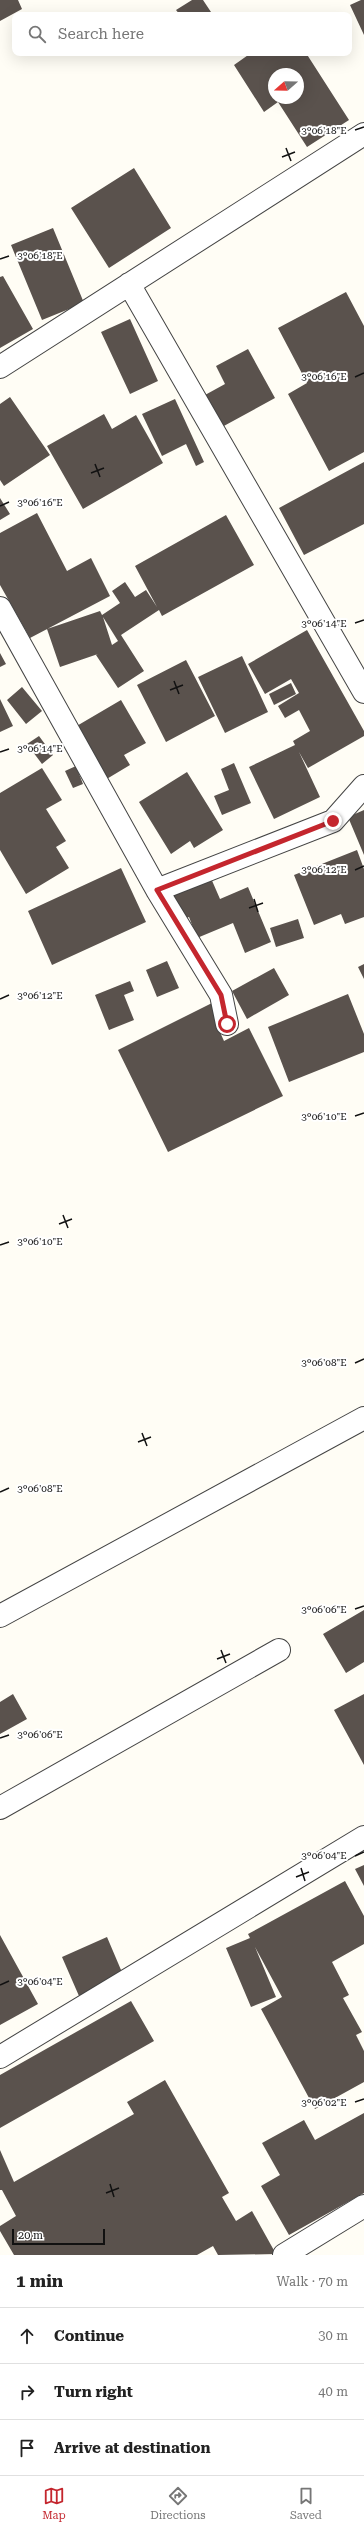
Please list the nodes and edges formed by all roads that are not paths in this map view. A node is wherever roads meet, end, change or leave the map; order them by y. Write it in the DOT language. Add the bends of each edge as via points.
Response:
graph roads {
  1 [pos="364,134"];
  2 [pos="129,284"];
  3 [pos="0,367"];
  4 [pos="0,608"];
  5 [pos="364,692"];
  6 [pos="364,786"];
  7 [pos="157,890"];
  8 [pos="227,1024"];
  9 [pos="364,1418"];
  10 [pos="0,1616"];
  11 [pos="279,1650"];
  12 [pos="0,1808"];
  13 [pos="364,1837"];
  14 [pos="0,2057"];
  15 [pos="364,2206"];
  16 [pos="284,2255"];
  1 -- 2 [label="street"];
  2 -- 3 [label="street"];
  2 -- 5 [label="street"];
  4 -- 7 [label="street"];
  6 -- 7 [label="street" via="333,821"];
  7 -- 8 [label="street" via="221,995"];
  9 -- 10 [label="street"];
  11 -- 12 [label="street"];
  13 -- 14 [label="street"];
  15 -- 16 [label="street"];
}
